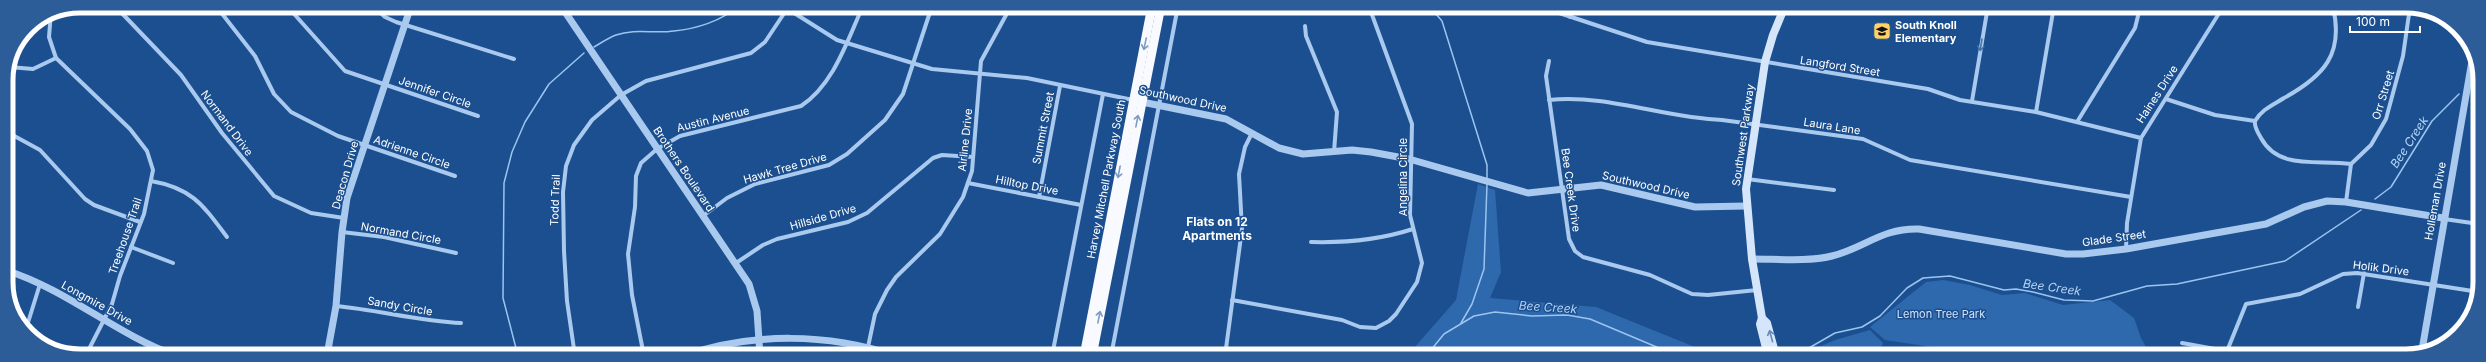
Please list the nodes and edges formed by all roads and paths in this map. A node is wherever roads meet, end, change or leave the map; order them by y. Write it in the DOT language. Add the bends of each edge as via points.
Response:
graph roads {
  1 [pos="122,13"];
  2 [pos="221,13"];
  3 [pos="293,13"];
  4 [pos="381,13"];
  5 [pos="409,13"];
  6 [pos="567,13"];
  7 [pos="785,13"];
  8 [pos="795,13"];
  9 [pos="860,13"];
  10 [pos="930,13"];
  11 [pos="1007,13"];
  12 [pos="1151,13"];
  13 [pos="1159,13"];
  14 [pos="1177,13"];
  15 [pos="1370,13"];
  16 [pos="1558,13"];
  17 [pos="1571,13"];
  18 [pos="1782,13"];
  19 [pos="1987,13"];
  20 [pos="2053,13"];
  21 [pos="2219,13"];
  22 [pos="2334,13"];
  23 [pos="2409,13"];
  24 [pos="2138,16"];
  25 [pos="1570,17"];
  26 [pos="50,20"];
  27 [pos="405,25"];
  28 [pos="1305,26"];
  29 [pos="846,43"];
  30 [pos="56,58"];
  31 [pos="514,59"];
  32 [pos="1549,61"];
  33 [pos="1765,62"];
  34 [pos="913,63"];
  35 [pos="2471,65"];
  36 [pos="14,67"];
  37 [pos="980,74"];
  38 [pos="386,85"];
  39 [pos="1060,86"];
  40 [pos="1103,94"];
  41 [pos="621,95"];
  42 [pos="2166,99"];
  43 [pos="1549,100"];
  44 [pos="1137,101"];
  45 [pos="1972,101"];
  46 [pos="1159,105"];
  47 [pos="2036,112"];
  48 [pos="478,116"];
  49 [pos="2255,121"];
  50 [pos="2077,122"];
  51 [pos="1754,125"];
  52 [pos="1253,132"];
  53 [pos="13,135"];
  54 [pos="2141,138"];
  55 [pos="364,145"];
  56 [pos="657,149"];
  57 [pos="1334,152"];
  58 [pos="973,157"];
  59 [pos="1409,159"];
  60 [pos="2351,164"];
  61 [pos="455,176"];
  62 [pos="1747,179"];
  63 [pos="151,181"];
  64 [pos="968,183"];
  65 [pos="1562,190"];
  66 [pos="1834,190"];
  67 [pos="1039,197"];
  68 [pos="2131,197"];
  69 [pos="2346,202"];
  70 [pos="1081,205"];
  71 [pos="1746,206"];
  72 [pos="703,216"];
  73 [pos="344,218"];
  74 [pos="2443,218"];
  75 [pos="140,222"];
  76 [pos="2473,223"];
  77 [pos="1413,229"];
  78 [pos="342,232"];
  79 [pos="227,237"];
  80 [pos="1311,242"];
  81 [pos="131,247"];
  82 [pos="2126,249"];
  83 [pos="456,253"];
  84 [pos="1752,259"];
  85 [pos="173,263"];
  86 [pos="736,264"];
  87 [pos="13,273"];
  88 [pos="2364,273"];
  89 [pos="40,284"];
  90 [pos="2432,285"];
  91 [pos="1757,290"];
  92 [pos="2472,291"];
  93 [pos="1232,300"];
  94 [pos="336,306"];
  95 [pos="2358,307"];
  96 [pos="1762,318"];
  97 [pos="104,320"];
  98 [pos="461,323"];
  99 [pos="28,324"];
  100 [pos="759,339"];
  101 [pos="2182,343"];
  102 [pos="868,347"];
  103 [pos="2422,347"];
  104 [pos="89,349"];
  105 [pos="159,349"];
  106 [pos="327,349"];
  107 [pos="574,349"];
  108 [pos="643,349"];
  109 [pos="705,349"];
  110 [pos="760,349"];
  111 [pos="874,349"];
  112 [pos="1053,349"];
  113 [pos="1085,349"];
  114 [pos="1093,349"];
  115 [pos="1112,349"];
  116 [pos="1226,349"];
  117 [pos="1766,349"];
  118 [pos="1774,349"];
  119 [pos="2208,349"];
  120 [pos="2228,349"];
  1 -- 73 [label="street, Normand Drive" via="181,75 222,133 274,196 311,213"];
  2 -- 55 [label="street, Adrienne Circle" via="255,56 274,94 287,107 327,131"];
  3 -- 38 [label="street, Jennifer Circle" via="338,65 354,74"];
  4 -- 27 [label="street"];
  5 -- 27 [label="street, Deacon Drive"];
  6 -- 41 [label="street, Brothers Boulevard"];
  7 -- 41 [label="street, Todd Trail" via="765,42 751,53 646,81"];
  8 -- 29 [label="street, Southwood Drive" via="829,37"];
  9 -- 29 [label="street, Austin Avenue"];
  10 -- 34 [label="street, Hawk Tree Drive"];
  11 -- 37 [label="street, Airline Drive" via="984,54"];
  12 -- 44 [label="highway, Harvey Mitchell Parkway South, one-way"];
  13 -- 44 [label="highway, Harvey Mitchell Parkway South"];
  14 -- 46 [label="street"];
  15 -- 59 [label="street, Angelina Circle" via="1412,124"];
  16 -- 25 [label="street, Langford Street"];
  17 -- 25 [label="street"];
  18 -- 33 [label="main road, Southwest Parkway"];
  19 -- 45 [label="street, one-way"];
  20 -- 47 [label="street"];
  21 -- 42 [label="street, Haines Drive"];
  22 -- 49 [label="street" via="2336,41 2332,57 2324,69 2298,90 2267,108"];
  23 -- 60 [label="street, Orr Street" via="2403,56 2386,119 2371,145"];
  24 -- 50 [label="street" via="2135,28"];
  25 -- 33 [label="street, Langford Street" via="1647,42"];
  26 -- 30 [label="street, Treehouse Trail" via="49,37"];
  27 -- 31 [label="street"];
  27 -- 38 [label="street, Deacon Drive"];
  28 -- 57 [label="street" via="1306,36 1337,112"];
  29 -- 34 [label="street, Southwood Drive"];
  29 -- 56 [label="street, Austin Avenue" via="828,81 801,106 680,136"];
  30 -- 36 [label="street" via="33,69"];
  30 -- 63 [label="street, Treehouse Trail" via="111,108 141,142 153,170"];
  32 -- 43 [label="street, Bee Creek Drive" via="1546,76"];
  33 -- 45 [label="street, Langford Street" via="1928,89 1956,99"];
  33 -- 51 [label="main road, Southwest Parkway"];
  34 -- 37 [label="street, Southwood Drive" via="947,72"];
  34 -- 72 [label="street, Hawk Tree Drive" via="903,94 894,109 838,160 818,169 744,188"];
  35 -- 74 [label="street, Holleman Drive"];
  37 -- 39 [label="street, Southwood Drive" via="1027,78"];
  37 -- 58 [label="street, Airline Drive"];
  38 -- 48 [label="street, Jennifer Circle"];
  38 -- 55 [label="street, Deacon Drive"];
  39 -- 40 [label="street, Southwood Drive"];
  39 -- 67 [label="street, Summit Street"];
  40 -- 44 [label="street, Southwood Drive"];
  40 -- 70 [label="street"];
  41 -- 56 [label="street, Brothers Boulevard"];
  41 -- 107 [label="street, Todd Trail" via="592,120 579,136 566,166 563,192 564,251 567,301"];
  42 -- 49 [label="street" via="2215,115"];
  42 -- 54 [label="street, Haines Drive"];
  43 -- 51 [label="street, Laura Lane" via="1576,98 1698,119"];
  43 -- 65 [label="street, Bee Creek Drive"];
  44 -- 46 [label="street, Southwood Drive"];
  44 -- 113 [label="highway, Harvey Mitchell Parkway South, one-way"];
  114 -- 44 [label="highway, Harvey Mitchell Parkway South, one-way"];
  45 -- 47 [label="street, Langford Street"];
  46 -- 52 [label="street, Southwood Drive" via="1214,116"];
  46 -- 115 [label="street"];
  47 -- 50 [label="street, Langford Street"];
  49 -- 60 [label="street" via="2262,141 2277,157 2294,161"];
  50 -- 54 [label="street, Langford Street"];
  51 -- 62 [label="main road, Southwest Parkway"];
  51 -- 68 [label="street, Laura Lane" via="1863,139 1910,160"];
  52 -- 57 [label="street, Southwood Drive" via="1265,141 1290,151 1314,155"];
  52 -- 93 [label="street" via="1244,147 1239,174 1242,230"];
  53 -- 75 [label="street" via="40,150 85,199 94,205"];
  54 -- 68 [label="street, Haines Drive"];
  55 -- 61 [label="street, Adrienne Circle"];
  55 -- 73 [label="street, Deacon Drive" via="347,198"];
  56 -- 72 [label="street, Brothers Boulevard"];
  56 -- 108 [label="street, Austin Avenue" via="641,163 636,176 635,207 628,254 632,295"];
  57 -- 59 [label="street, Southwood Drive" via="1371,152"];
  58 -- 64 [label="street, Airline Drive"];
  58 -- 86 [label="street, Hillside Drive" via="942,155 933,158 867,213 848,222 777,239"];
  59 -- 65 [label="street, Southwood Drive" via="1528,193"];
  59 -- 77 [label="street, Angelina Circle" via="1410,215"];
  60 -- 69 [label="street"];
  62 -- 66 [label="street"];
  62 -- 71 [label="main road, Southwest Parkway"];
  63 -- 75 [label="street, Treehouse Trail"];
  63 -- 79 [label="street" via="181,188 192,195 204,206"];
  64 -- 67 [label="street, Hilltop Drive"];
  64 -- 102 [label="street, Airline Drive" via="957,210 947,225 896,277 887,290 875,314"];
  65 -- 71 [label="street, Southwood Drive" via="1600,185 1695,207"];
  65 -- 91 [label="street, Bee Creek Drive" via="1569,239 1575,251 1583,258 1650,275 1692,294"];
  67 -- 70 [label="street, Hilltop Drive"];
  68 -- 82 [label="street, Haines Drive"];
  69 -- 74 [label="street, Glade Street"];
  69 -- 82 [label="street, Glade Street" via="2319,202 2266,224"];
  70 -- 112 [label="street"];
  71 -- 84 [label="main road, Southwest Parkway"];
  72 -- 86 [label="street, Brothers Boulevard"];
  73 -- 78 [label="street, Deacon Drive"];
  74 -- 76 [label="street, Glade Street"];
  74 -- 90 [label="street, Holleman Drive"];
  75 -- 81 [label="street, Treehouse Trail"];
  77 -- 80 [label="street" via="1366,241"];
  77 -- 93 [label="street, Angelina Circle" via="1421,252 1421,272 1396,314 1382,326 1360,327 1342,320"];
  78 -- 83 [label="street, Normand Circle" via="384,237"];
  78 -- 94 [label="street, Deacon Drive"];
  81 -- 85 [label="street"];
  81 -- 97 [label="street, Treehouse Trail"];
  82 -- 84 [label="street, Glade Street" via="2066,254 1919,229 1902,229 1891,231 1833,256"];
  84 -- 91 [label="main road, Southwest Parkway"];
  86 -- 100 [label="street, Brothers Boulevard" via="749,284 755,300"];
  87 -- 89 [label="street, Longmire Drive"];
  88 -- 90 [label="street, Holik Drive"];
  88 -- 95 [label="street"];
  88 -- 120 [label="street, Holik Drive" via="2343,274 2306,292 2246,304"];
  89 -- 97 [label="street, Longmire Drive"];
  89 -- 99 [label="street"];
  90 -- 92 [label="street, Holik Drive"];
  90 -- 103 [label="street, Holleman Drive"];
  91 -- 96 [label="main road, Southwest Parkway"];
  93 -- 116 [label="street"];
  94 -- 98 [label="street, Sandy Circle" via="378,310 425,321"];
  94 -- 106 [label="street, Deacon Drive"];
  96 -- 117 [label="main road, Southwest Parkway" via="1760,324"];
  118 -- 96 [label="main road, Southwest Parkway, one-way" via="1767,323"];
  97 -- 104 [label="street, Treehouse Trail"];
  97 -- 105 [label="street, Longmire Drive"];
  100 -- 102 [label="street" via="801,338"];
  100 -- 109 [label="street"];
  100 -- 110 [label="street, Brothers Boulevard"];
  101 -- 119 [label="street"];
  102 -- 111 [label="street"];
}
